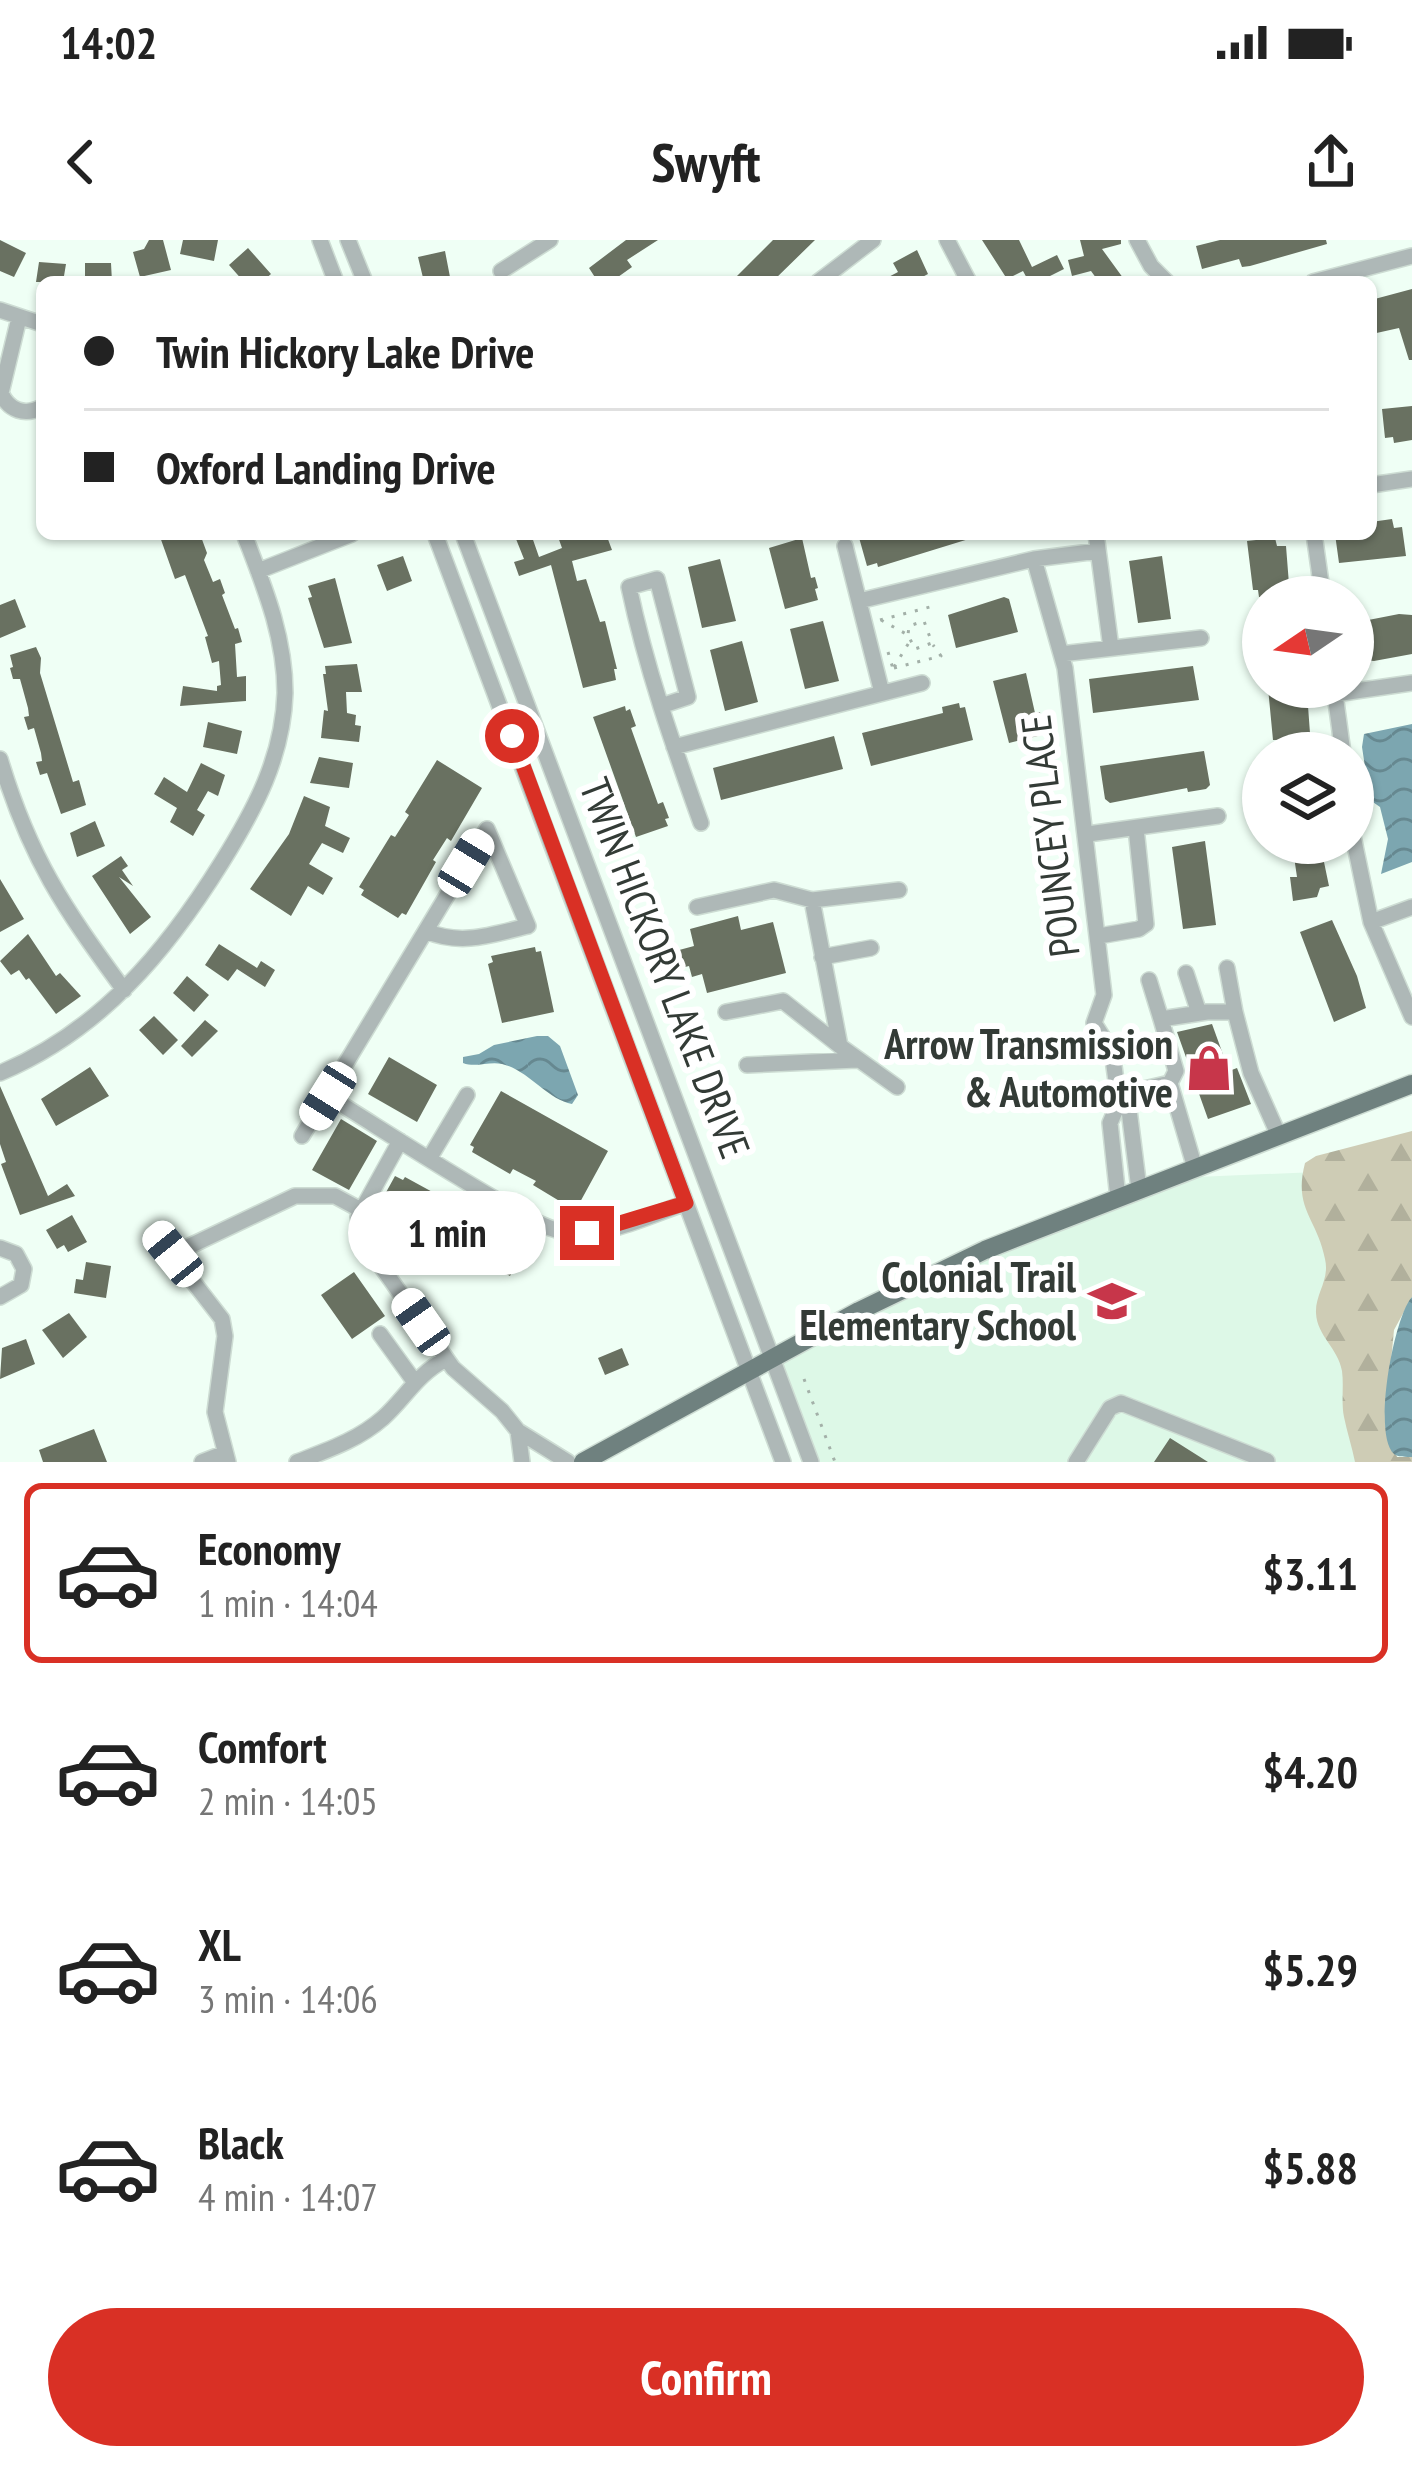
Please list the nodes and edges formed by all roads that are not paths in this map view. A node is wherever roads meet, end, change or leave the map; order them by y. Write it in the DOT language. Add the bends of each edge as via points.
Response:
graph roads {
  1 [pos="320,240"];
  2 [pos="348,240"];
  3 [pos="550,240"];
  4 [pos="873,240"];
  5 [pos="947,240"];
  6 [pos="1137,240"];
  7 [pos="1412,256"];
  8 [pos="502,271"];
  9 [pos="334,276"];
  10 [pos="362,276"];
  11 [pos="826,276"];
  12 [pos="966,276"];
  13 [pos="1161,276"];
  14 [pos="1336,276"];
  15 [pos="0,310"];
  16 [pos="19,318"];
  17 [pos="36,322"];
  18 [pos="36,410"];
  19 [pos="1412,479"];
  20 [pos="1377,484"];
  21 [pos="246,540"];
  22 [pos="337,540"];
  23 [pos="437,540"];
  24 [pos="465,540"];
  25 [pos="1315,540"];
  26 [pos="1097,542"];
  27 [pos="845,546"];
  28 [pos="1034,559"];
  29 [pos="258,571"];
  30 [pos="1320,576"];
  31 [pos="859,601"];
  32 [pos="1201,638"];
  33 [pos="1111,648"];
  34 [pos="1061,654"];
  35 [pos="922,683"];
  36 [pos="1412,683"];
  37 [pos="1374,687"];
  38 [pos="882,693"];
  39 [pos="661,706"];
  40 [pos="674,747"];
  41 [pos="0,759"];
  42 [pos="1218,815"];
  43 [pos="701,823"];
  44 [pos="1136,827"];
  45 [pos="1088,834"];
  46 [pos="1359,864"];
  47 [pos="899,890"];
  48 [pos="812,900"];
  49 [pos="698,907"];
  50 [pos="1412,907"];
  51 [pos="1371,922"];
  52 [pos="426,931"];
  53 [pos="1099,936"];
  54 [pos="871,948"];
  55 [pos="822,957"];
  56 [pos="1227,968"];
  57 [pos="1186,973"];
  58 [pos="1149,980"];
  59 [pos="124,990"];
  60 [pos="725,1012"];
  61 [pos="1235,1012"];
  62 [pos="1199,1013"];
  63 [pos="1412,1017"];
  64 [pos="1161,1019"];
  65 [pos="840,1046"];
  66 [pos="856,1060"];
  67 [pos="747,1065"];
  68 [pos="0,1073"];
  69 [pos="1170,1083"];
  70 [pos="1412,1084"];
  71 [pos="897,1087"];
  72 [pos="467,1095"];
  73 [pos="328,1096"];
  74 [pos="1118,1099"];
  75 [pos="302,1136"];
  76 [pos="1279,1136"];
  77 [pos="400,1141"];
  78 [pos="429,1159"];
  79 [pos="1196,1168"];
  80 [pos="1139,1190"];
  81 [pos="1118,1198"];
  82 [pos="686,1203"];
  83 [pos="361,1210"];
  84 [pos="156,1234"];
  85 [pos="0,1248"];
  86 [pos="173,1254"];
  87 [pos="0,1297"];
  88 [pos="380,1334"];
  89 [pos="446,1359"];
  90 [pos="773,1360"];
  91 [pos="750,1373"];
  92 [pos="413,1381"];
  93 [pos="518,1431"];
  94 [pos="227,1457"];
  95 [pos="1268,1461"];
  96 [pos="202,1462"];
  97 [pos="297,1462"];
  98 [pos="522,1462"];
  99 [pos="568,1462"];
  100 [pos="584,1462"];
  101 [pos="783,1462"];
  102 [pos="811,1462"];
  103 [pos="1076,1462"];
  1 -- 9 [label="street"];
  2 -- 10 [label="street"];
  3 -- 8 [label="street"];
  4 -- 11 [label="street"];
  5 -- 12 [label="street"];
  6 -- 13 [label="street"];
  7 -- 14 [label="street"];
  15 -- 16 [label="street"];
  16 -- 17 [label="street"];
  16 -- 18 [label="street" via="1,393 16,410"];
  19 -- 20 [label="street"];
  21 -- 29 [label="street"];
  22 -- 29 [label="street"];
  23 -- 82 [label="street, TWIN HICKORY LAKE DRIVE"];
  24 -- 90 [label="street, TWIN HICKORY LAKE DRIVE"];
  25 -- 30 [label="street"];
  26 -- 28 [label="street"];
  26 -- 33 [label="street"];
  27 -- 31 [label="street"];
  28 -- 31 [label="street"];
  28 -- 34 [label="street, POUNCEY PLACE"];
  29 -- 59 [label="street" via="284,680 267,782 176,933"];
  31 -- 38 [label="street"];
  32 -- 33 [label="street"];
  33 -- 34 [label="street"];
  34 -- 45 [label="street, POUNCEY PLACE"];
  35 -- 38 [label="street"];
  36 -- 37 [label="street"];
  38 -- 40 [label="street"];
  39 -- 39 [label="street" via="629,587 657,579 688,698"];
  39 -- 40 [label="street"];
  40 -- 43 [label="street"];
  41 -- 59 [label="street" via="48,883"];
  42 -- 44 [label="street"];
  44 -- 45 [label="street"];
  44 -- 53 [label="street" via="1146,924"];
  45 -- 53 [label="street, POUNCEY PLACE"];
  46 -- 51 [label="street"];
  47 -- 48 [label="street"];
  48 -- 49 [label="street" via="774,890"];
  48 -- 55 [label="street"];
  50 -- 51 [label="street"];
  51 -- 63 [label="street"];
  52 -- 52 [label="street" via="475,850 487,829 528,926 462,941"];
  52 -- 73 [label="street"];
  53 -- 74 [label="street, POUNCEY PLACE" via="1104,995 1094,1023 1112,1052"];
  54 -- 55 [label="street"];
  55 -- 65 [label="street"];
  56 -- 61 [label="street"];
  57 -- 62 [label="street"];
  58 -- 64 [label="street"];
  59 -- 68 [label="street" via="67,1036"];
  60 -- 65 [label="street" via="783,1001"];
  61 -- 62 [label="street"];
  61 -- 76 [label="street"];
  62 -- 64 [label="street"];
  64 -- 69 [label="street" via="1177,1071"];
  65 -- 66 [label="street"];
  66 -- 67 [label="street"];
  66 -- 71 [label="street"];
  69 -- 74 [label="street"];
  69 -- 79 [label="street"];
  70 -- 76 [label="main road"];
  72 -- 78 [label="street"];
  73 -- 75 [label="street"];
  73 -- 77 [label="street"];
  74 -- 80 [label="street, POUNCEY PLACE" via="1129,1110"];
  74 -- 81 [label="street, POUNCEY PLACE" via="1110,1123"];
  76 -- 79 [label="main road"];
  77 -- 78 [label="street"];
  77 -- 83 [label="street"];
  78 -- 82 [label="street" via="566,1233"];
  79 -- 80 [label="main road"];
  80 -- 81 [label="main road"];
  81 -- 90 [label="main road" via="944,1269"];
  82 -- 91 [label="street, TWIN HICKORY LAKE DRIVE"];
  83 -- 86 [label="street" via="325,1194 295,1196"];
  83 -- 89 [label="street" via="364,1241"];
  84 -- 86 [label="street"];
  85 -- 87 [label="street" via="16,1254 24,1269 20,1286"];
  86 -- 94 [label="street" via="224,1328 214,1412"];
  88 -- 92 [label="street"];
  89 -- 92 [label="street"];
  89 -- 93 [label="street"];
  90 -- 91 [label="main road"];
  90 -- 102 [label="street, TWIN HICKORY LAKE DRIVE"];
  91 -- 100 [label="main road"];
  91 -- 101 [label="street, TWIN HICKORY LAKE DRIVE"];
  92 -- 97 [label="street" via="361,1435"];
  93 -- 98 [label="street"];
  93 -- 99 [label="street"];
  94 -- 96 [label="street"];
  95 -- 103 [label="street" via="1121,1403"];
}
